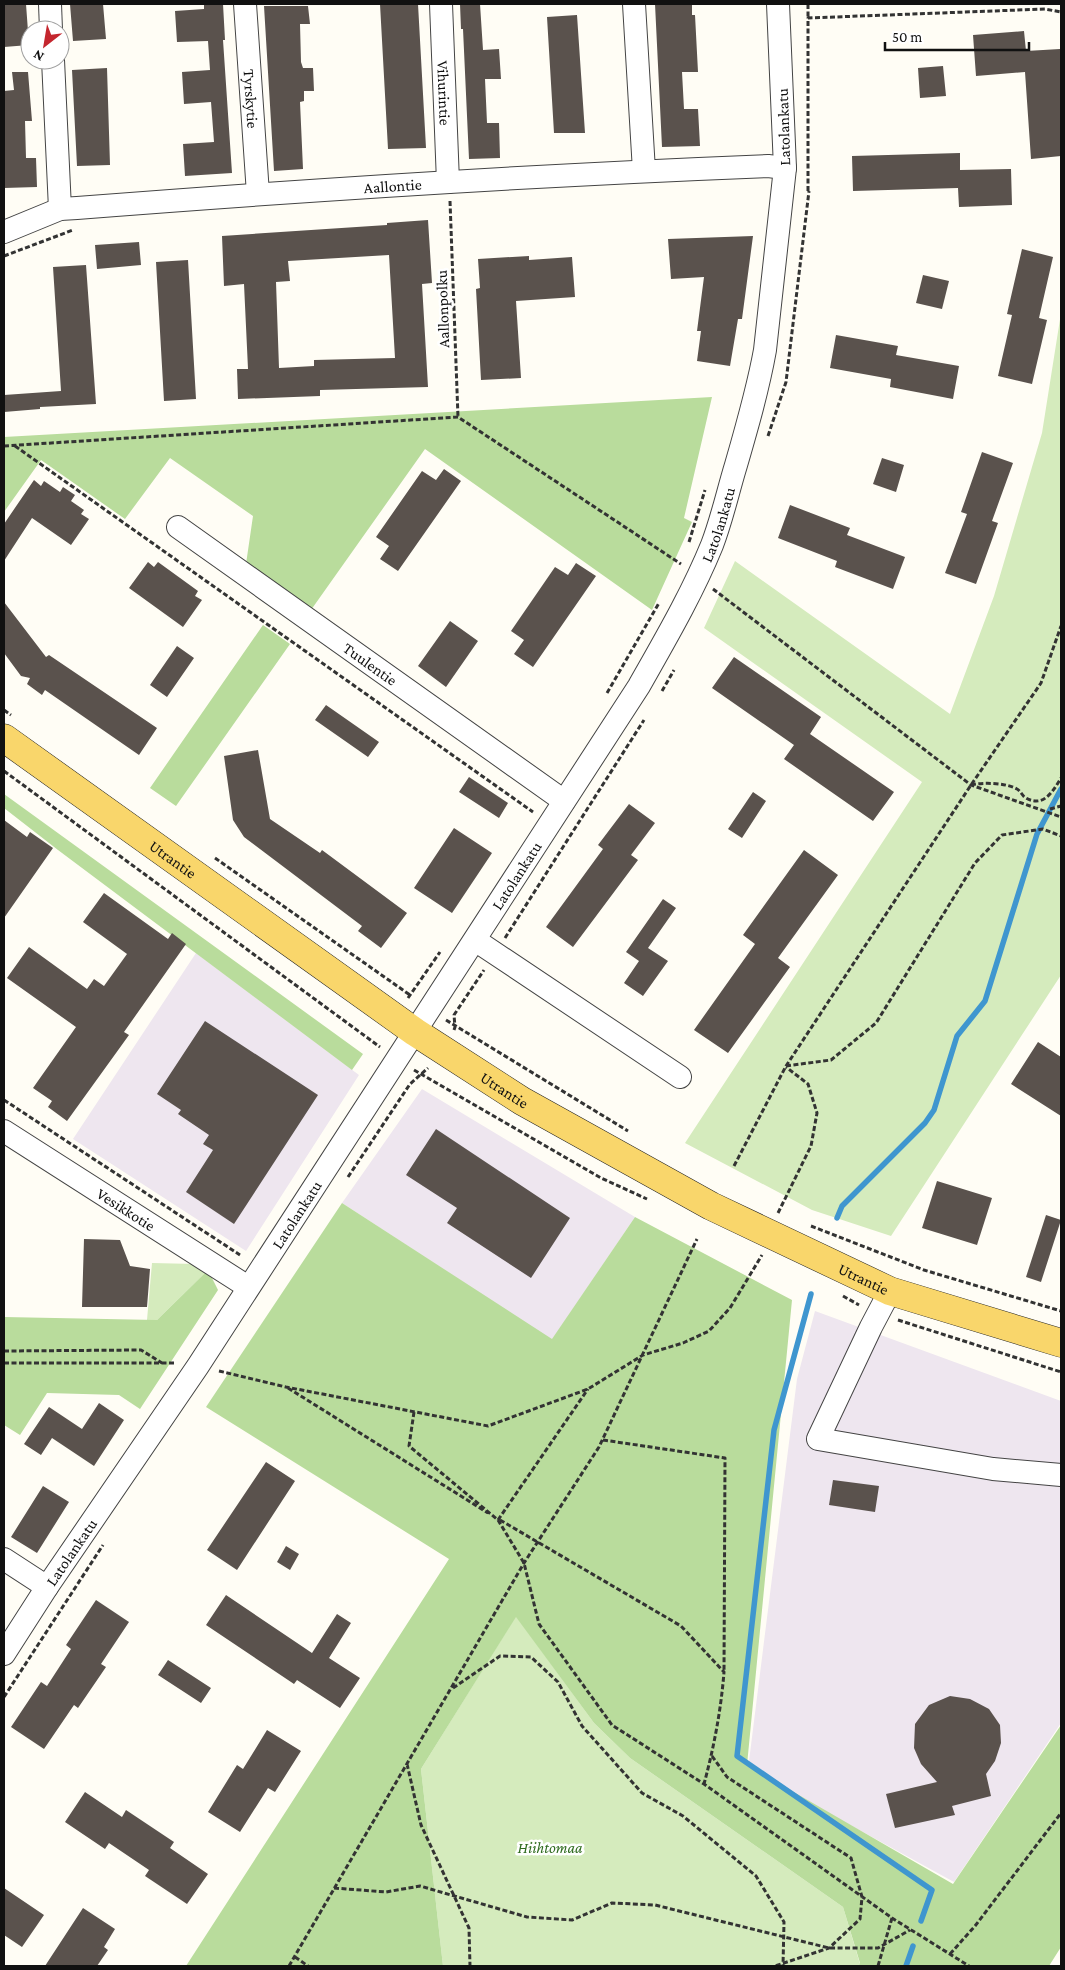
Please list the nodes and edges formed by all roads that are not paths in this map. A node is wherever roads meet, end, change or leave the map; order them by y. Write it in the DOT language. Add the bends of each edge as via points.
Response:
graph roads {
  1 [pos="50,4"];
  2 [pos="245,4"];
  3 [pos="441,4"];
  4 [pos="634,4"];
  5 [pos="778,4"];
  6 [pos="51,20"];
  7 [pos="53,70"];
  8 [pos="785,168"];
  9 [pos="644,171"];
  10 [pos="449,192"];
  11 [pos="258,194"];
  12 [pos="60,209"];
  13 [pos="4,232"];
  14 [pos="178,527"];
  15 [pos="8,727"];
  16 [pos="564,801"];
  17 [pos="475,940"];
  18 [pos="415,1032"];
  19 [pos="680,1077"];
  20 [pos="4,1132"];
  21 [pos="248,1287"];
  22 [pos="890,1291"];
  23 [pos="1061,1343"];
  24 [pos="1061,1475"];
  25 [pos="4,1559"];
  26 [pos="46,1587"];
  27 [pos="4,1654"];
  1 -- 6 [label="street"];
  2 -- 11 [label="street, Tyrskytie"];
  3 -- 10 [label="street, Vihurintie"];
  4 -- 9 [label="street"];
  5 -- 8 [label="street, Latolankatu"];
  7 -- 12 [label="street"];
  8 -- 9 [label="street, Aallontie"];
  8 -- 16 [label="street, Latolankatu" via="761,375 712,544 685,571 671,630 639,686"];
  9 -- 10 [label="street, Aallontie"];
  10 -- 11 [label="street, Aallontie"];
  11 -- 12 [label="street, Aallontie"];
  12 -- 13 [label="street, Aallontie"];
  14 -- 16 [label="street, Tuulentie"];
  15 -- 18 [label="main road, Utrantie"];
  16 -- 17 [label="street, Latolankatu"];
  17 -- 18 [label="street, Latolankatu"];
  17 -- 19 [label="street"];
  18 -- 21 [label="street, Latolankatu"];
  18 -- 22 [label="main road, Utrantie" via="522,1101 711,1206"];
  20 -- 21 [label="street, Vesikkotie"];
  21 -- 26 [label="street, Latolankatu" via="198,1366"];
  22 -- 23 [label="main road, Utrantie"];
  22 -- 24 [label="street" via="818,1439 993,1469"];
  25 -- 26 [label="street"];
  26 -- 27 [label="street, Latolankatu"];
}
